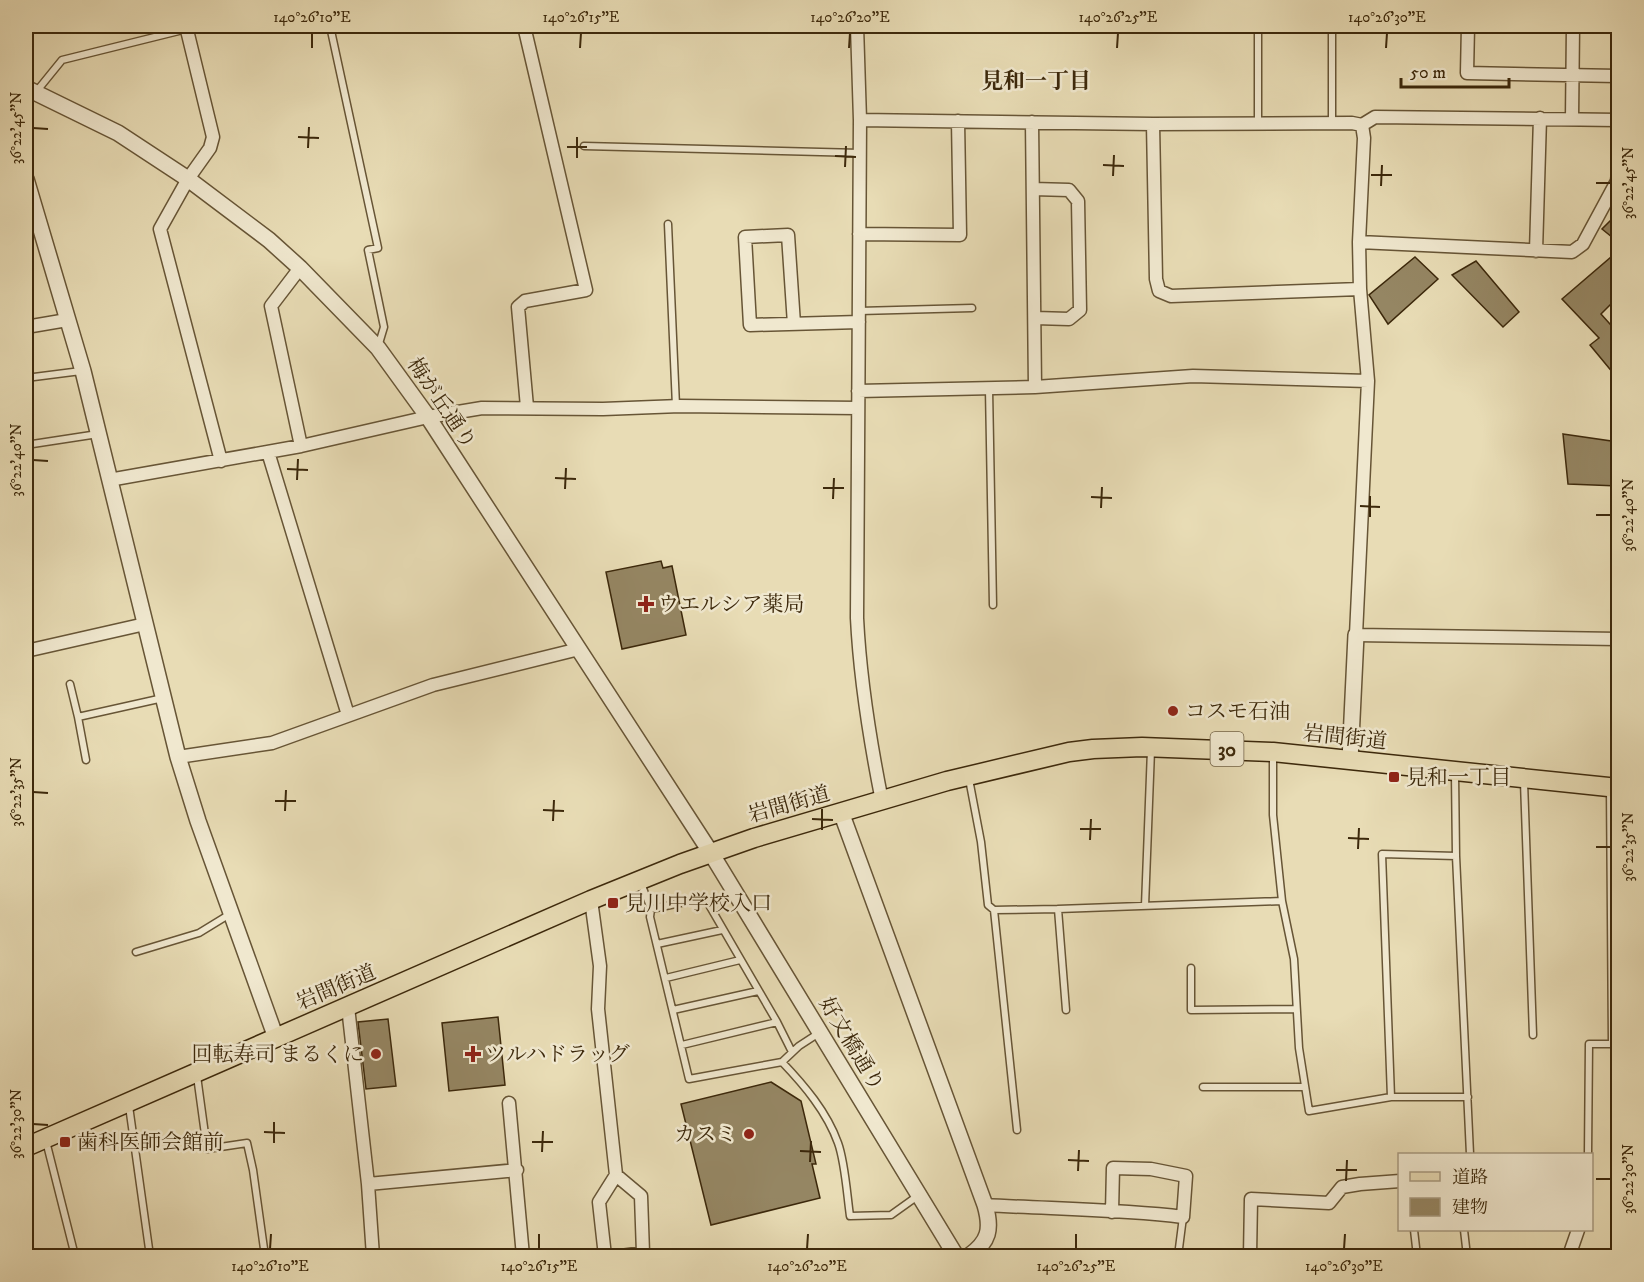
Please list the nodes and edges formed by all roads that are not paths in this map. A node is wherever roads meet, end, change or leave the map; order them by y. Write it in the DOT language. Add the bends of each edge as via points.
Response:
graph roads {
  1 [pos="330,26"];
  2 [pos="524,26"];
  3 [pos="857,26"];
  4 [pos="1258,26"];
  5 [pos="1332,26"];
  6 [pos="1468,26"];
  7 [pos="1573,26"];
  8 [pos="187,27"];
  9 [pos="1573,75"];
  10 [pos="1618,76"];
  11 [pos="30,90"];
  12 [pos="1540,118"];
  13 [pos="1572,119"];
  14 [pos="860,120"];
  15 [pos="1618,120"];
  16 [pos="958,121"];
  17 [pos="1032,122"];
  18 [pos="1258,123"];
  19 [pos="1332,123"];
  20 [pos="1153,124"];
  21 [pos="1362,125"];
  22 [pos="584,146"];
  23 [pos="860,153"];
  24 [pos="1618,173"];
  25 [pos="188,178"];
  26 [pos="26,179"];
  27 [pos="1033,189"];
  28 [pos="668,224"];
  29 [pos="859,234"];
  30 [pos="1359,242"];
  31 [pos="1536,251"];
  32 [pos="300,268"];
  33 [pos="1360,289"];
  34 [pos="972,308"];
  35 [pos="859,317"];
  36 [pos="1035,318"];
  37 [pos="67,320"];
  38 [pos="794,324"];
  39 [pos="26,327"];
  40 [pos="378,348"];
  41 [pos="82,371"];
  42 [pos="26,378"];
  43 [pos="1368,381"];
  44 [pos="1035,387"];
  45 [pos="989,389"];
  46 [pos="858,391"];
  47 [pos="676,406"];
  48 [pos="527,407"];
  49 [pos="858,408"];
  50 [pos="428,417"];
  51 [pos="99,434"];
  52 [pos="26,445"];
  53 [pos="301,446"];
  54 [pos="268,452"];
  55 [pos="221,461"];
  56 [pos="109,480"];
  57 [pos="993,605"];
  58 [pos="145,624"];
  59 [pos="1356,635"];
  60 [pos="1618,639"];
  61 [pos="579,649"];
  62 [pos="26,651"];
  63 [pos="70,684"];
  64 [pos="163,698"];
  65 [pos="348,715"];
  66 [pos="78,717"];
  67 [pos="1150,747"];
  68 [pos="1273,752"];
  69 [pos="178,757"];
  70 [pos="86,760"];
  71 [pos="1350,760"];
  72 [pos="1455,772"];
  73 [pos="969,775"];
  74 [pos="1524,778"];
  75 [pos="1614,787"];
  76 [pos="882,801"];
  77 [pos="842,812"];
  78 [pos="711,853"];
  79 [pos="1456,856"];
  80 [pos="640,880"];
  81 [pos="591,900"];
  82 [pos="1282,900"];
  83 [pos="1145,906"];
  84 [pos="651,909"];
  85 [pos="1058,909"];
  86 [pos="994,910"];
  87 [pos="231,914"];
  88 [pos="722,930"];
  89 [pos="657,944"];
  90 [pos="136,952"];
  91 [pos="740,960"];
  92 [pos="1191,968"];
  93 [pos="666,978"];
  94 [pos="758,991"];
  95 [pos="348,1006"];
  96 [pos="1296,1009"];
  97 [pos="674,1010"];
  98 [pos="1066,1010"];
  99 [pos="777,1022"];
  100 [pos="820,1032"];
  101 [pos="1533,1035"];
  102 [pos="276,1038"];
  103 [pos="682,1045"];
  104 [pos="792,1052"];
  105 [pos="782,1062"];
  106 [pos="196,1072"];
  107 [pos="1203,1087"];
  108 [pos="1304,1087"];
  109 [pos="1391,1097"];
  110 [pos="1468,1097"];
  111 [pos="129,1102"];
  112 [pos="509,1103"];
  113 [pos="1017,1130"];
  114 [pos="45,1139"];
  115 [pos="26,1148"];
  116 [pos="1470,1153"];
  117 [pos="1588,1153"];
  118 [pos="517,1170"];
  119 [pos="616,1175"];
  120 [pos="1398,1181"];
  121 [pos="368,1184"];
  122 [pos="919,1195"];
  123 [pos="985,1206"];
  124 [pos="1112,1212"];
  125 [pos="1183,1217"];
  126 [pos="1414,1231"];
  127 [pos="1464,1231"];
  128 [pos="1578,1231"];
  129 [pos="1570,1253"];
  130 [pos="75,1257"];
  131 [pos="150,1257"];
  132 [pos="265,1257"];
  133 [pos="373,1257"];
  134 [pos="523,1257"];
  135 [pos="605,1257"];
  136 [pos="621,1257"];
  137 [pos="956,1257"];
  138 [pos="969,1257"];
  139 [pos="1178,1257"];
  140 [pos="1250,1257"];
  141 [pos="1417,1257"];
  142 [pos="1467,1257"];
  1 -- 40 [label="lane" via="378,248 368,250 384,327"];
  2 -- 48 [label="street" via="586,290 525,302 518,307"];
  3 -- 14 [label="street"];
  4 -- 18 [label="lane"];
  5 -- 19 [label="lane"];
  6 -- 9 [label="street" via="1467,73"];
  7 -- 9 [label="street"];
  8 -- 11 [label="lane" via="62,60"];
  8 -- 25 [label="street" via="213,137 210,148"];
  9 -- 10 [label="street"];
  9 -- 13 [label="street"];
  11 -- 25 [label="street, 梅が丘通り" via="118,133"];
  12 -- 13 [label="street"];
  12 -- 21 [label="street" via="1375,117"];
  12 -- 31 [label="street"];
  13 -- 15 [label="street"];
  14 -- 16 [label="street"];
  14 -- 23 [label="street"];
  16 -- 17 [label="street"];
  16 -- 29 [label="street" via="960,235"];
  17 -- 20 [label="street"];
  17 -- 27 [label="street"];
  18 -- 19 [label="street"];
  18 -- 20 [label="street"];
  19 -- 21 [label="street"];
  20 -- 33 [label="street" via="1159,291 1171,296"];
  21 -- 30 [label="street"];
  22 -- 23 [label="lane"];
  23 -- 29 [label="street"];
  24 -- 31 [label="street" via="1583,244 1572,252"];
  25 -- 32 [label="street, 梅が丘通り"];
  25 -- 55 [label="street" via="160,228"];
  26 -- 37 [label="street"];
  27 -- 36 [label="street"];
  27 -- 36 [label="street" via="1069,190 1078,201 1080,310 1069,319"];
  28 -- 47 [label="lane"];
  29 -- 35 [label="street"];
  30 -- 31 [label="street"];
  30 -- 33 [label="street"];
  32 -- 40 [label="street, 梅が丘通り"];
  32 -- 53 [label="street" via="271,306"];
  33 -- 43 [label="street"];
  34 -- 35 [label="lane"];
  35 -- 38 [label="street"];
  35 -- 46 [label="street"];
  36 -- 44 [label="street"];
  37 -- 39 [label="street"];
  37 -- 41 [label="street"];
  38 -- 38 [label="street" via="750,325 745,237 788,235"];
  40 -- 50 [label="street, 梅が丘通り"];
  41 -- 42 [label="lane"];
  41 -- 51 [label="street"];
  43 -- 44 [label="street" via="1193,376"];
  43 -- 59 [label="street"];
  44 -- 45 [label="street"];
  45 -- 46 [label="street"];
  45 -- 57 [label="lane"];
  46 -- 49 [label="street"];
  47 -- 48 [label="street"];
  47 -- 49 [label="street"];
  48 -- 50 [label="street" via="482,408"];
  49 -- 76 [label="street" via="859,649"];
  50 -- 53 [label="street"];
  50 -- 61 [label="street, 梅が丘通り"];
  51 -- 52 [label="lane"];
  51 -- 56 [label="street"];
  53 -- 54 [label="street"];
  54 -- 55 [label="street"];
  54 -- 65 [label="street"];
  55 -- 56 [label="street"];
  56 -- 58 [label="street"];
  58 -- 62 [label="street"];
  58 -- 64 [label="street"];
  59 -- 60 [label="street"];
  59 -- 71 [label="street"];
  61 -- 65 [label="street" via="433,685"];
  61 -- 78 [label="street, 梅が丘通り"];
  63 -- 66 [label="lane"];
  64 -- 66 [label="lane"];
  64 -- 69 [label="street"];
  65 -- 69 [label="street" via="272,743"];
  66 -- 70 [label="lane"];
  67 -- 68 [label="main road, 岩間街道 / 30"];
  67 -- 73 [label="main road, 岩間街道 / 30" via="1069,752"];
  67 -- 83 [label="lane"];
  68 -- 71 [label="main road, 岩間街道 / 30"];
  68 -- 82 [label="lane" via="1273,815"];
  69 -- 87 [label="street"];
  71 -- 72 [label="main road, 岩間街道 / 30"];
  72 -- 74 [label="main road, 岩間街道 / 30"];
  72 -- 79 [label="lane"];
  73 -- 76 [label="main road, 岩間街道 / 30"];
  73 -- 86 [label="lane" via="988,905"];
  74 -- 75 [label="main road, 岩間街道 / 30"];
  74 -- 101 [label="lane"];
  75 -- 117 [label="lane" via="1612,1044 1589,1044"];
  76 -- 77 [label="main road, 岩間街道 / 30"];
  77 -- 78 [label="main road, 岩間街道 / 30"];
  77 -- 123 [label="street"];
  78 -- 80 [label="main road, 岩間街道 / 30"];
  78 -- 100 [label="street, 好文橋通り"];
  79 -- 109 [label="lane" via="1382,854"];
  79 -- 110 [label="lane"];
  80 -- 81 [label="main road, 岩間街道 / 30"];
  80 -- 84 [label="lane"];
  81 -- 95 [label="main road, 岩間街道 / 30"];
  81 -- 119 [label="street"];
  82 -- 83 [label="lane"];
  82 -- 96 [label="lane" via="1294,958"];
  83 -- 85 [label="lane"];
  84 -- 88 [label="lane" via="705,898"];
  84 -- 89 [label="lane"];
  85 -- 86 [label="lane"];
  85 -- 98 [label="lane"];
  86 -- 113 [label="lane"];
  87 -- 90 [label="lane" via="199,933"];
  87 -- 102 [label="street"];
  88 -- 89 [label="lane"];
  88 -- 91 [label="lane"];
  89 -- 93 [label="lane"];
  91 -- 93 [label="lane"];
  91 -- 94 [label="lane"];
  92 -- 96 [label="lane" via="1191,1010"];
  93 -- 97 [label="lane"];
  94 -- 97 [label="lane"];
  94 -- 99 [label="lane"];
  95 -- 102 [label="main road, 岩間街道 / 30"];
  95 -- 121 [label="street"];
  96 -- 108 [label="lane"];
  97 -- 103 [label="lane"];
  99 -- 103 [label="lane"];
  99 -- 104 [label="lane"];
  100 -- 104 [label="lane"];
  100 -- 122 [label="street, 好文橋通り"];
  102 -- 106 [label="main road, 岩間街道 / 30"];
  103 -- 105 [label="lane" via="689,1079"];
  104 -- 105 [label="lane"];
  105 -- 122 [label="lane" via="804,1086 838,1144 850,1216 891,1215"];
  106 -- 111 [label="main road, 岩間街道 / 30"];
  106 -- 132 [label="lane" via="207,1149 247,1143"];
  107 -- 108 [label="lane"];
  108 -- 109 [label="lane" via="1309,1111"];
  109 -- 110 [label="lane"];
  110 -- 116 [label="lane"];
  111 -- 114 [label="main road, 岩間街道 / 30"];
  111 -- 131 [label="lane"];
  112 -- 118 [label="street"];
  114 -- 115 [label="main road, 岩間街道 / 30"];
  114 -- 130 [label="lane"];
  118 -- 121 [label="street"];
  118 -- 134 [label="street"];
  119 -- 135 [label="street" via="599,1202"];
  119 -- 136 [label="street" via="641,1196 643,1253"];
  120 -- 140 [label="street" via="1342,1187 1329,1203 1251,1200"];
  121 -- 133 [label="street"];
  122 -- 137 [label="street, 好文橋通り"];
  123 -- 124 [label="street"];
  123 -- 138 [label="street" via="988,1233 982,1246"];
  124 -- 125 [label="street"];
  124 -- 125 [label="street" via="1113,1168 1151,1169 1186,1176"];
  125 -- 139 [label="lane"];
  126 -- 141 [label="lane"];
  127 -- 142 [label="lane"];
  128 -- 129 [label="street"];
}
